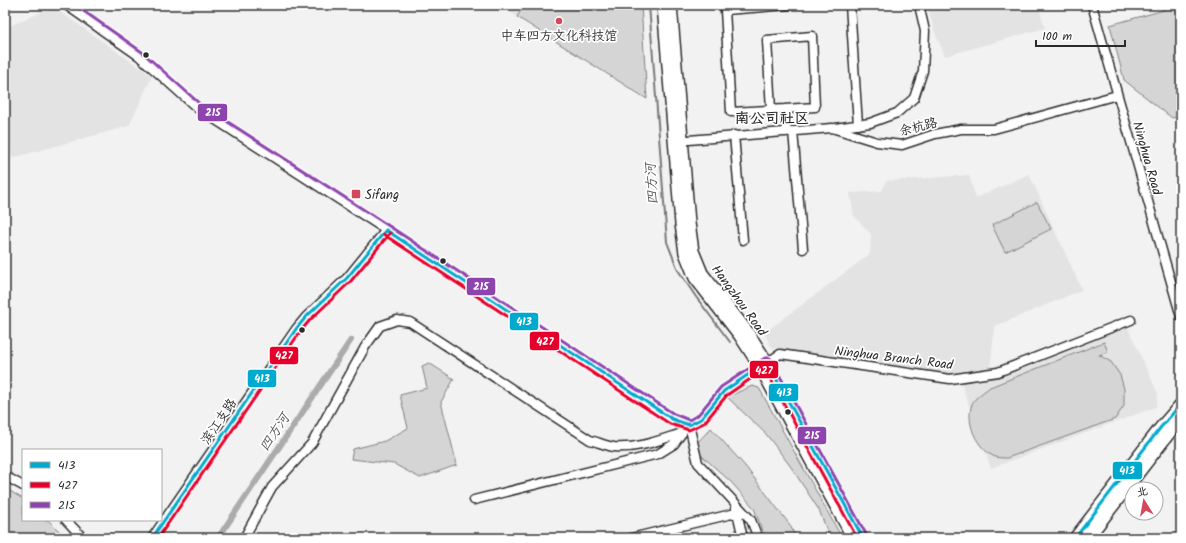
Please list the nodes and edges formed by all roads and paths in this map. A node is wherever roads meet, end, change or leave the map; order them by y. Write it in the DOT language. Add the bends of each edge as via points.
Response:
graph roads {
  1 [pos="66,5"];
  2 [pos="663,5"];
  3 [pos="671,5"];
  4 [pos="790,5"];
  5 [pos="850,5"];
  6 [pos="919,5"];
  7 [pos="1092,5"];
  8 [pos="1118,95"];
  9 [pos="785,109"];
  10 [pos="771,110"];
  11 [pos="858,125"];
  12 [pos="832,128"];
  13 [pos="789,132"];
  14 [pos="734,136"];
  15 [pos="678,141"];
  16 [pos="386,230"];
  17 [pos="743,240"];
  18 [pos="803,249"];
  19 [pos="1181,317"];
  20 [pos="1131,320"];
  21 [pos="764,365"];
  22 [pos="724,390"];
  23 [pos="1181,404"];
  24 [pos="1181,418"];
  25 [pos="701,420"];
  26 [pos="689,425"];
  27 [pos="682,433"];
  28 [pos="5,476"];
  29 [pos="22,485"];
  30 [pos="474,500"];
  31 [pos="736,503"];
  32 [pos="736,514"];
  33 [pos="67,521"];
  34 [pos="83,538"];
  35 [pos="152,538"];
  36 [pos="244,538"];
  37 [pos="631,538"];
  38 [pos="743,538"];
  39 [pos="758,538"];
  40 [pos="853,538"];
  41 [pos="863,538"];
  42 [pos="1075,538"];
  43 [pos="1088,538"];
  1 -- 16 [label="street" via="139,56 197,108"];
  2 -- 15 [label="main road, Hangzhou Road"];
  3 -- 15 [label="main road, Hangzhou Road"];
  4 -- 10 [label="street" via="725,10 731,112"];
  5 -- 11 [label="street"];
  6 -- 11 [label="street" via="925,31 923,71 914,98 897,113"];
  7 -- 8 [label="street, Ninghua Road"];
  8 -- 12 [label="street, 余杭路" via="994,129 961,129 902,145 877,142"];
  8 -- 19 [label="street, Ninghua Road"];
  9 -- 10 [label="street"];
  9 -- 10 [label="street" via="815,107 812,36 767,40"];
  9 -- 13 [label="street"];
  11 -- 12 [label="street"];
  12 -- 13 [label="street, 余杭路"];
  13 -- 14 [label="street, 余杭路"];
  13 -- 18 [label="street"];
  14 -- 15 [label="street, 余杭路"];
  14 -- 17 [label="street"];
  15 -- 21 [label="main road, Hangzhou Road" via="683,245 691,270"];
  16 -- 26 [label="street" via="672,420"];
  16 -- 35 [label="street, 滨江支路" via="347,278 296,329"];
  20 -- 21 [label="street, Ninghua Branch Road" via="998,372 950,379 786,354 780,354"];
  21 -- 22 [label="street, Ninghua Branch Road"];
  21 -- 40 [label="main road, Hangzhou Road"];
  21 -- 41 [label="main road, Hangzhou Road"];
  23 -- 42 [label="main road"];
  24 -- 43 [label="main road"];
  25 -- 26 [label="street"];
  26 -- 27 [label="street"];
  26 -- 31 [label="street" via="698,463"];
  27 -- 30 [label="street" via="674,444 658,454"];
  27 -- 36 [label="street" via="626,447 590,440 410,322 397,320 380,326 365,347 312,443 272,487"];
  28 -- 29 [label="street"];
  31 -- 32 [label="street"];
  31 -- 39 [label="street" via="751,520"];
  32 -- 37 [label="street"];
  32 -- 38 [label="street"];
  33 -- 34 [label="street"];
}
